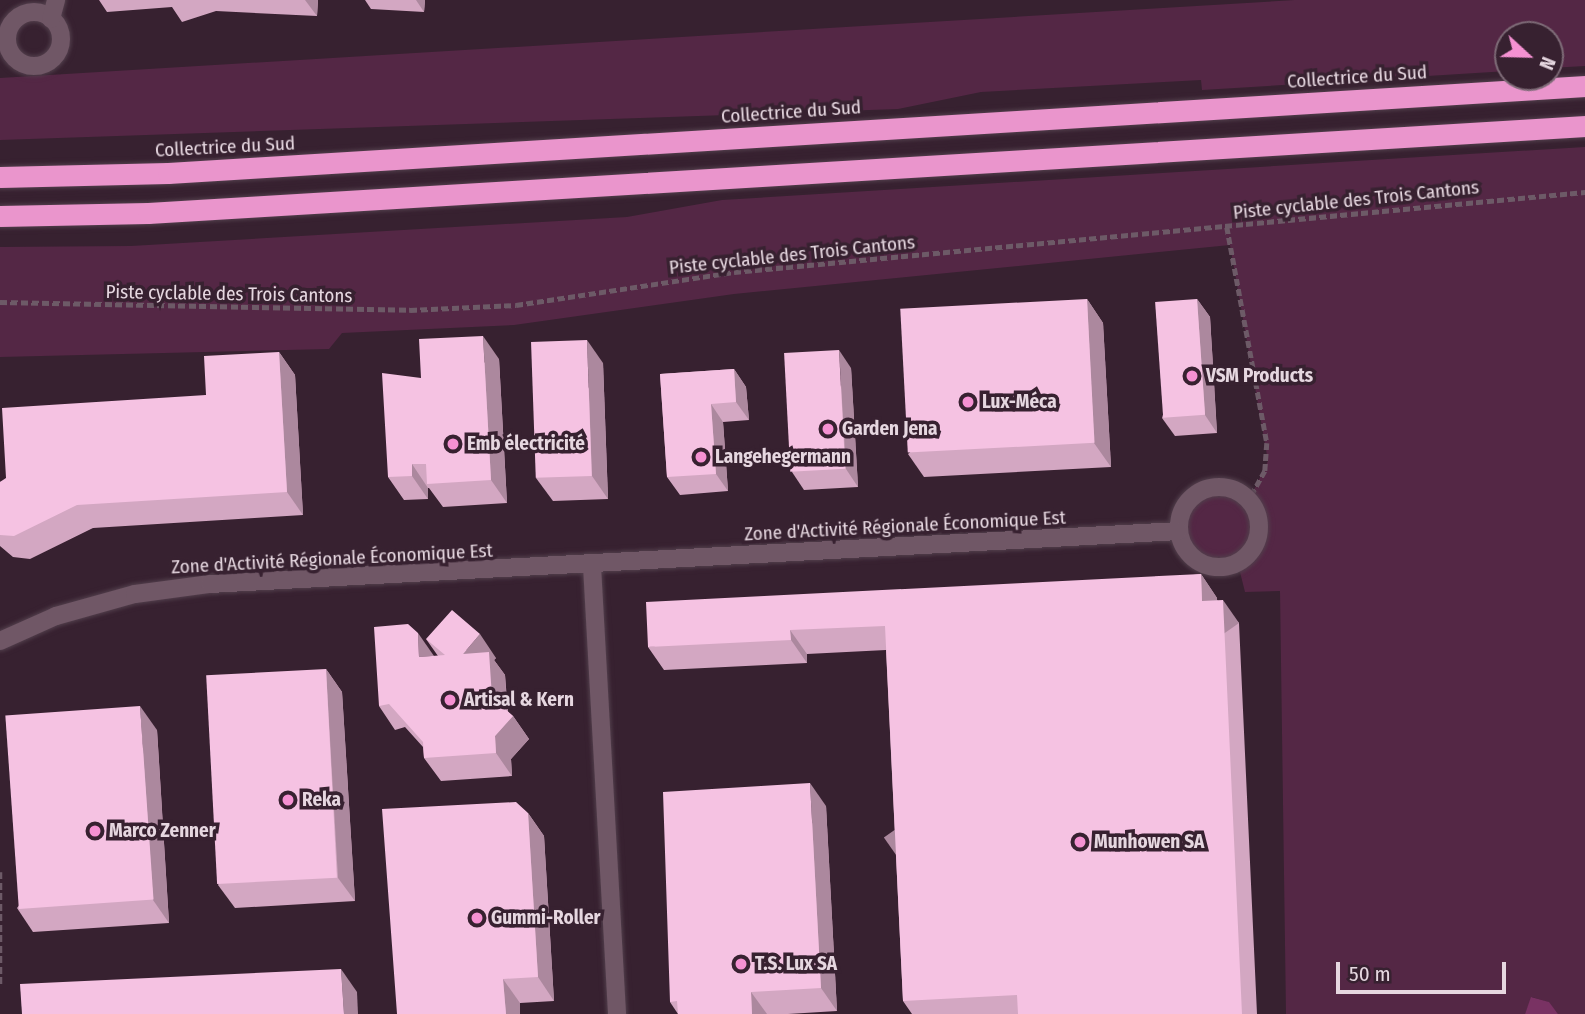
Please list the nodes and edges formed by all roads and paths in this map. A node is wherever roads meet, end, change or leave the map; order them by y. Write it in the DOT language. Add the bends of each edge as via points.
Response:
graph roads {
  1 [pos="56,0"];
  2 [pos="18,9"];
  3 [pos="51,19"];
  4 [pos="1585,86"];
  5 [pos="1585,126"];
  6 [pos="0,177"];
  7 [pos="1585,192"];
  8 [pos="0,216"];
  9 [pos="1227,227"];
  10 [pos="0,302"];
  11 [pos="1249,500"];
  12 [pos="1180,531"];
  13 [pos="592,566"];
  14 [pos="0,641"];
  15 [pos="0,872"];
  16 [pos="0,986"];
  17 [pos="617,1014"];
  1 -- 3 [label="street"];
  2 -- 3 [label="street"];
  2 -- 3 [label="street" via="9,31 9,49 21,62 38,66 59,51 60,33"];
  4 -- 6 [label="highway, Collectrice du Sud" via="182,172"];
  5 -- 8 [label="highway" via="148,213"];
  7 -- 9 [label="path, Piste cyclable des Trois Cantons"];
  9 -- 10 [label="path, Piste cyclable des Trois Cantons" via="734,272 516,305 410,310"];
  9 -- 11 [label="path" via="1268,443 1265,471"];
  11 -- 12 [label="street" via="1227,488 1202,491 1184,508"];
  11 -- 12 [label="street" via="1259,535 1238,563 1201,563"];
  12 -- 13 [label="street, Zone d'Activité Régionale Économique Est"];
  13 -- 14 [label="street, Zone d'Activité Régionale Économique Est" via="210,584 135,594 55,616"];
  13 -- 17 [label="street"];
  15 -- 16 [label="path"];
}
